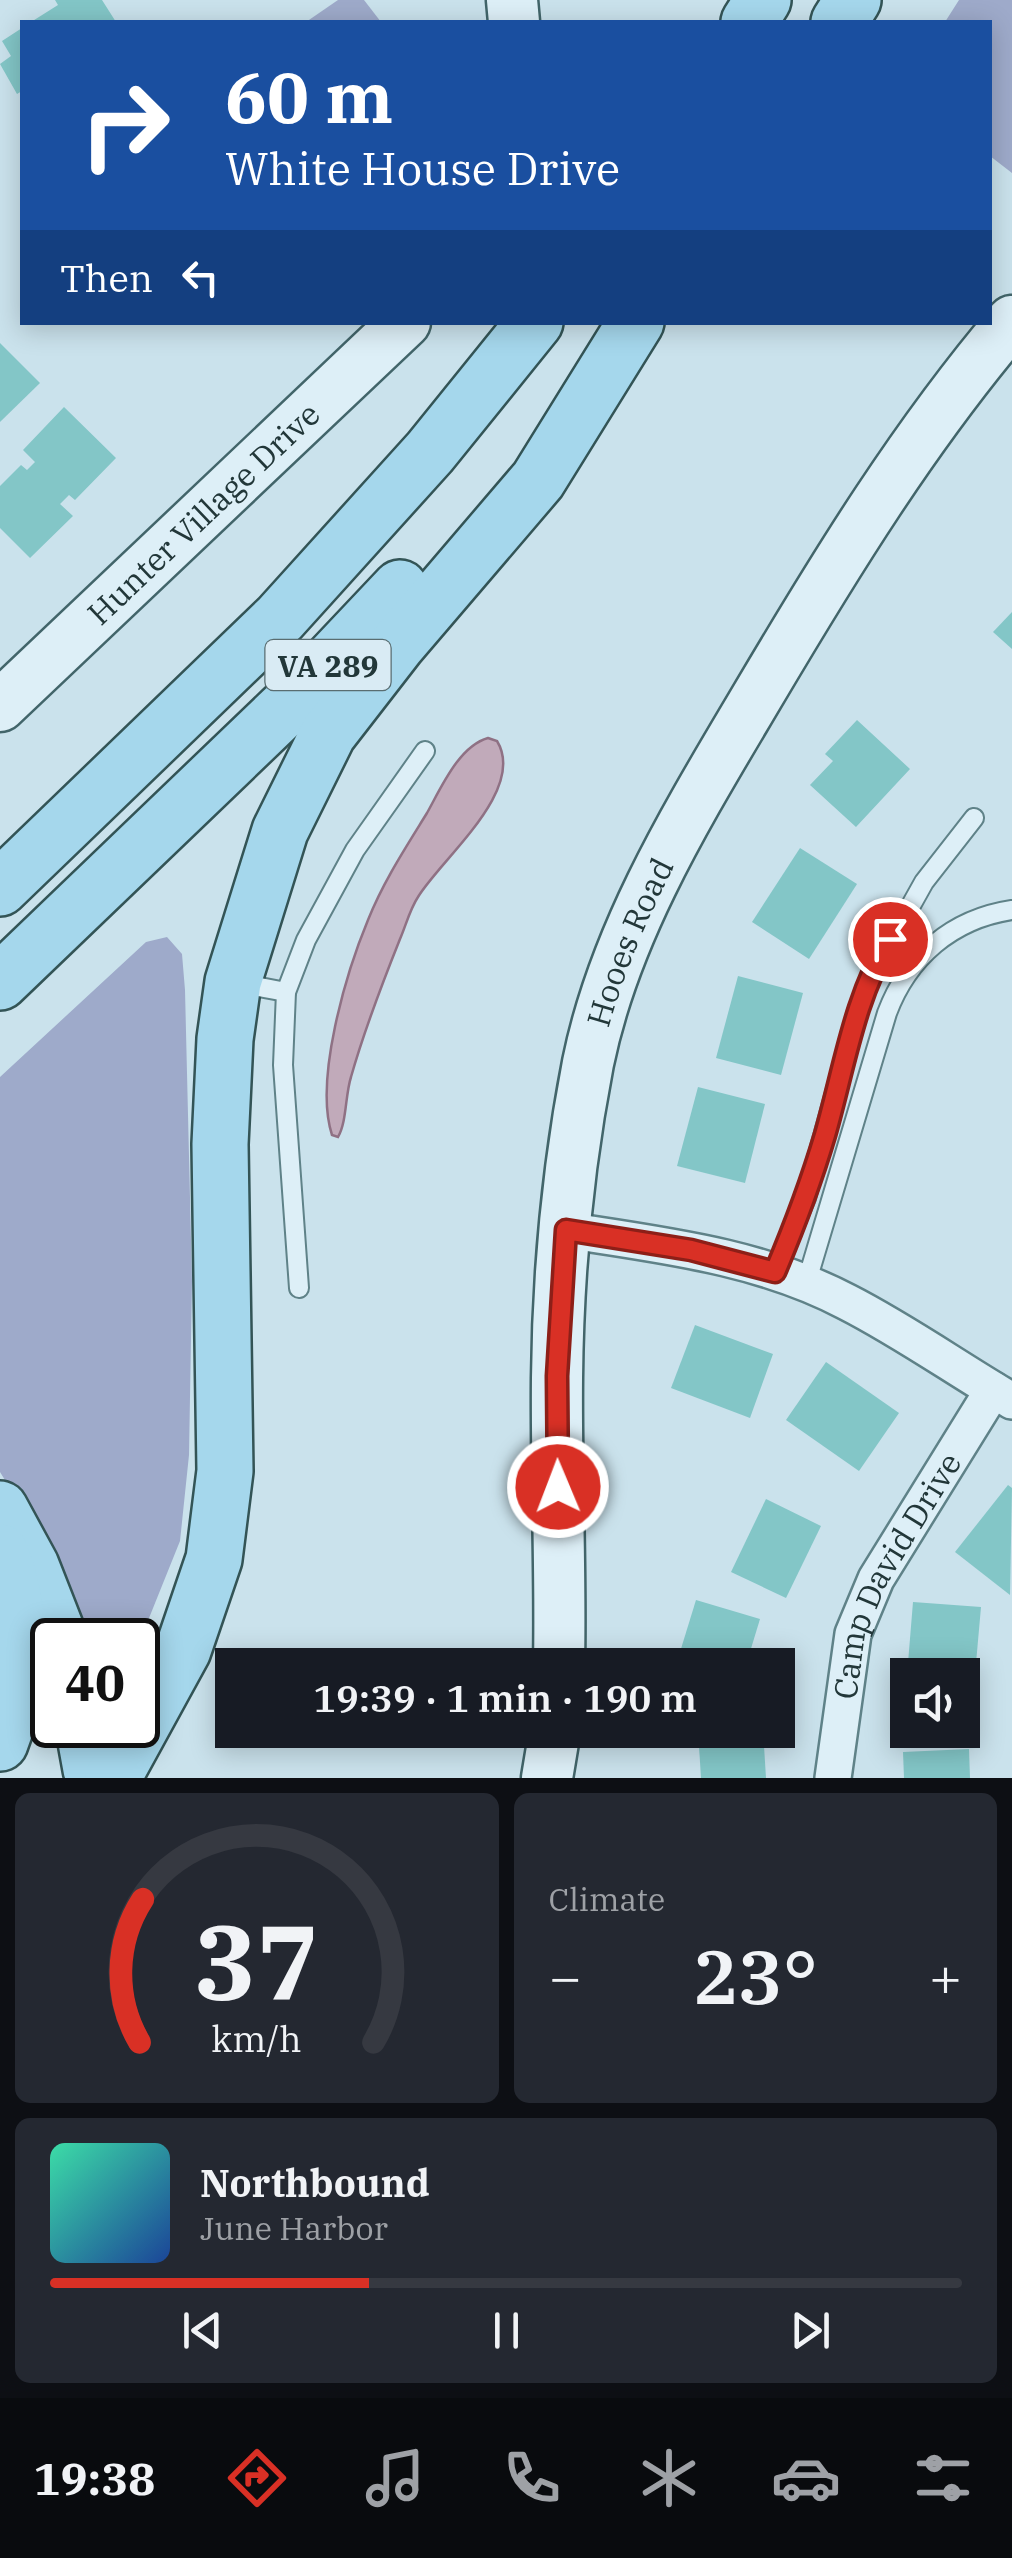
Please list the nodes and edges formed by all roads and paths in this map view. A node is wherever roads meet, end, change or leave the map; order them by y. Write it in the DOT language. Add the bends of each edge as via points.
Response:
graph roads {
  1 [pos="1012,320"];
  2 [pos="402,325"];
  3 [pos="532,325"];
  4 [pos="630,325"];
  5 [pos="631,325"];
  6 [pos="0,706"];
  7 [pos="425,751"];
  8 [pos="974,818"];
  9 [pos="0,888"];
  10 [pos="1012,910"];
  11 [pos="0,982"];
  12 [pos="232,982"];
  13 [pos="286,992"];
  14 [pos="566,1230"];
  15 [pos="791,1278"];
  16 [pos="300,1288"];
  17 [pos="1003,1395"];
  18 [pos="0,1509"];
  19 [pos="0,1552"];
  20 [pos="51,1618"];
  21 [pos="559,1648"];
  22 [pos="0,1743"];
  23 [pos="552,1748"];
  24 [pos="91,1766"];
  25 [pos="547,1778"];
  26 [pos="832,1778"];
  1 -- 14 [label="street, Hooes Road" via="910,453 810,608 664,860 622,950 588,1062"];
  2 -- 6 [label="street, Hunter Village Drive"];
  3 -- 9 [label="main road, VA 289" via="430,452 280,618"];
  4 -- 11 [label="main road, VA 289" via="360,631"];
  5 -- 12 [label="main road" via="538,480 328,734 280,831"];
  7 -- 13 [label="lane" via="356,850 306,940"];
  8 -- 15 [label="lane" via="924,882 870,977 806,1198"];
  10 -- 15 [label="lane" via="940,939 900,985"];
  12 -- 13 [label="lane"];
  12 -- 24 [label="main road" via="221,1090 224,1471 214,1559 183,1650"];
  13 -- 16 [label="lane" via="282,1065"];
  14 -- 15 [label="street" via="691,1250"];
  14 -- 21 [label="street, Hooes Road" via="557,1376"];
  15 -- 17 [label="street" via="846,1301"];
  17 -- 26 [label="street, Camp David Drive" via="876,1579 852,1634"];
  18 -- 20 [label="main road"];
  19 -- 22 [label="main road" via="14,1602 18,1661"];
  23 -- 25 [label="street"];
}
